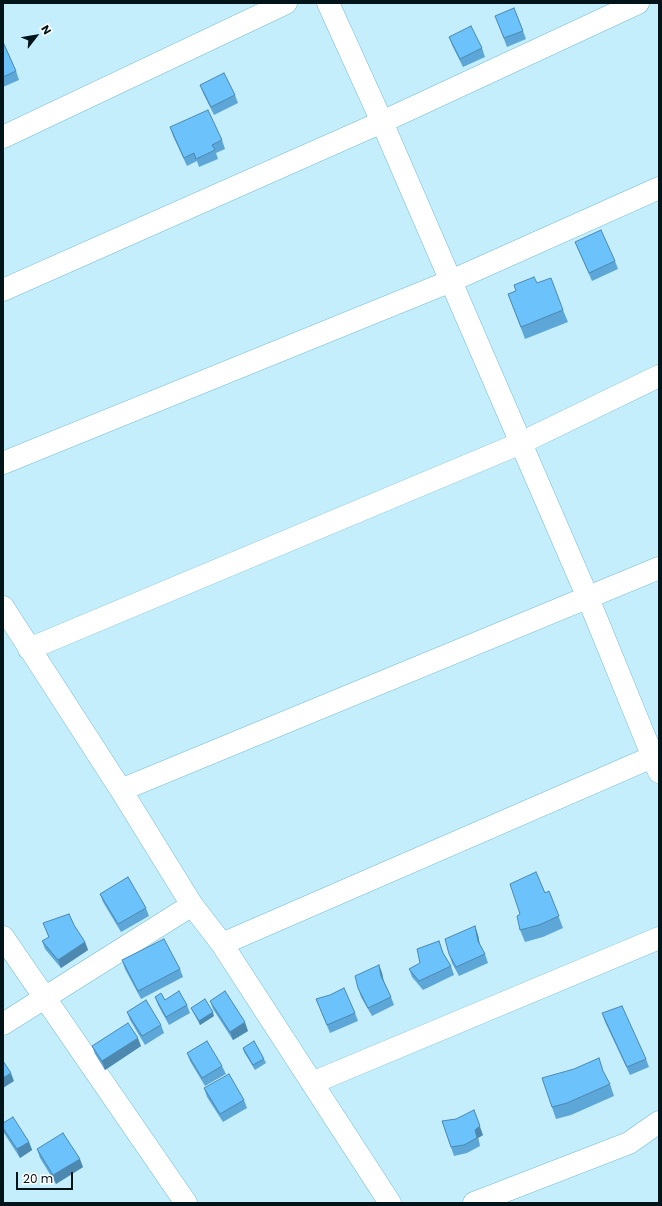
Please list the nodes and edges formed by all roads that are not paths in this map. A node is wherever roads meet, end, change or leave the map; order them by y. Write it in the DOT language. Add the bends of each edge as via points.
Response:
graph roads {
  1 [pos="286,3"];
  2 [pos="328,3"];
  3 [pos="638,3"];
  4 [pos="382,122"];
  5 [pos="3,137"];
  6 [pos="659,188"];
  7 [pos="451,281"];
  8 [pos="3,290"];
  9 [pos="659,376"];
  10 [pos="521,443"];
  11 [pos="3,463"];
  12 [pos="659,568"];
  13 [pos="588,598"];
  14 [pos="3,608"];
  15 [pos="29,649"];
  16 [pos="657,761"];
  17 [pos="121,790"];
  18 [pos="192,905"];
  19 [pos="3,937"];
  20 [pos="659,938"];
  21 [pos="222,944"];
  22 [pos="45,998"];
  23 [pos="3,1024"];
  24 [pos="312,1083"];
  25 [pos="659,1122"];
  26 [pos="186,1203"];
  27 [pos="390,1203"];
  28 [pos="474,1203"];
  1 -- 5 [label="street"];
  2 -- 4 [label="street"];
  3 -- 4 [label="street"];
  4 -- 7 [label="street"];
  4 -- 8 [label="street"];
  6 -- 7 [label="street"];
  7 -- 10 [label="street"];
  7 -- 11 [label="street"];
  9 -- 10 [label="street"];
  10 -- 13 [label="street"];
  10 -- 15 [label="street"];
  12 -- 13 [label="street"];
  13 -- 16 [label="street"];
  13 -- 17 [label="street"];
  14 -- 15 [label="street"];
  15 -- 17 [label="street"];
  16 -- 21 [label="street"];
  17 -- 18 [label="street"];
  18 -- 21 [label="street"];
  18 -- 22 [label="street"];
  19 -- 22 [label="street"];
  20 -- 24 [label="street"];
  21 -- 24 [label="street"];
  22 -- 23 [label="street"];
  22 -- 26 [label="street"];
  24 -- 27 [label="street"];
  25 -- 28 [label="street" via="629,1143"];
}
